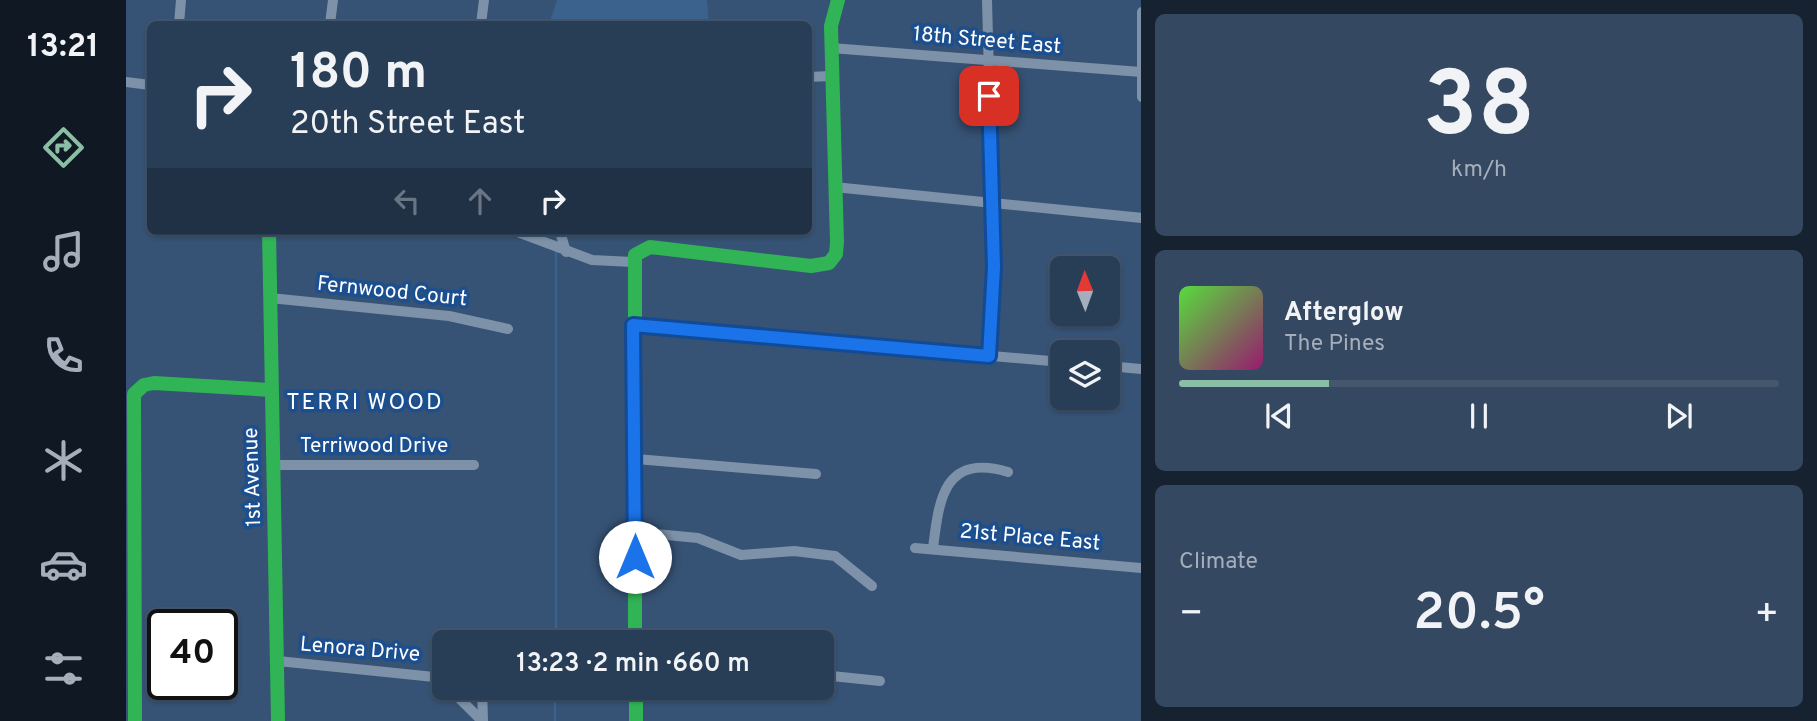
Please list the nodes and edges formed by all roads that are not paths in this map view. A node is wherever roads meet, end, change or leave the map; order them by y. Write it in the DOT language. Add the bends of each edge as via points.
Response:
graph roads {
  1 [pos="181,0"];
  2 [pos="332,0"];
  3 [pos="484,0"];
  4 [pos="838,0"];
  5 [pos="987,0"];
  6 [pos="179,21"];
  7 [pos="330,21"];
  8 [pos="481,21"];
  9 [pos="831,47"];
  10 [pos="988,60"];
  11 [pos="1141,72"];
  12 [pos="831,76"];
  13 [pos="812,77"];
  14 [pos="126,82"];
  15 [pos="147,85"];
  16 [pos="834,187"];
  17 [pos="993,203"];
  18 [pos="1141,218"];
  19 [pos="269,235"];
  20 [pos="524,235"];
  21 [pos="561,235"];
  22 [pos="566,252"];
  23 [pos="633,262"];
  24 [pos="270,298"];
  25 [pos="633,325"];
  26 [pos="508,328"];
  27 [pos="989,356"];
  28 [pos="1050,361"];
  29 [pos="1120,367"];
  30 [pos="1141,369"];
  31 [pos="271,390"];
  32 [pos="636,460"];
  33 [pos="275,465"];
  34 [pos="474,465"];
  35 [pos="1008,472"];
  36 [pos="817,474"];
  37 [pos="635,532"];
  38 [pos="915,548"];
  39 [pos="933,548"];
  40 [pos="1141,568"];
  41 [pos="872,586"];
  42 [pos="635,630"];
  43 [pos="278,661"];
  44 [pos="834,677"];
  45 [pos="432,679"];
  46 [pos="880,681"];
  47 [pos="461,700"];
  48 [pos="482,700"];
  49 [pos="636,700"];
  50 [pos="135,721"];
  51 [pos="278,721"];
  52 [pos="482,721"];
  53 [pos="636,721"];
  1 -- 6 [label="street"];
  2 -- 7 [label="street"];
  3 -- 8 [label="street"];
  4 -- 9 [label="street"];
  5 -- 10 [label="street"];
  9 -- 10 [label="street, 18th Street East"];
  9 -- 12 [label="street"];
  10 -- 11 [label="street, 18th Street East"];
  10 -- 17 [label="street"];
  12 -- 13 [label="street"];
  12 -- 16 [label="street"];
  14 -- 15 [label="street"];
  16 -- 17 [label="street"];
  16 -- 23 [label="street" via="836,254 820,266 650,247 640,250"];
  17 -- 18 [label="street"];
  17 -- 27 [label="street"];
  19 -- 24 [label="street, 1st Avenue"];
  20 -- 22 [label="street"];
  21 -- 22 [label="street"];
  22 -- 23 [label="street" via="592,260"];
  23 -- 25 [label="street"];
  24 -- 26 [label="street, Fernwood Court" via="449,316"];
  24 -- 31 [label="street, 1st Avenue"];
  25 -- 27 [label="street"];
  25 -- 32 [label="street"];
  27 -- 28 [label="street"];
  29 -- 30 [label="street"];
  31 -- 33 [label="street, 1st Avenue"];
  31 -- 50 [label="street" via="154,383 134,394"];
  32 -- 36 [label="street"];
  32 -- 37 [label="street"];
  33 -- 34 [label="street, Terriwood Drive"];
  33 -- 43 [label="street, 1st Avenue"];
  35 -- 39 [label="street" via="978,467 958,474 944,489"];
  37 -- 41 [label="street" via="698,538 741,555 794,551 835,556"];
  37 -- 42 [label="street"];
  38 -- 39 [label="street, 21st Place East"];
  39 -- 40 [label="street, 21st Place East"];
  43 -- 45 [label="street, Lenora Drive"];
  43 -- 51 [label="street, 1st Avenue"];
  44 -- 46 [label="street"];
  47 -- 52 [label="street"];
  48 -- 52 [label="street"];
  49 -- 53 [label="street"];
}
